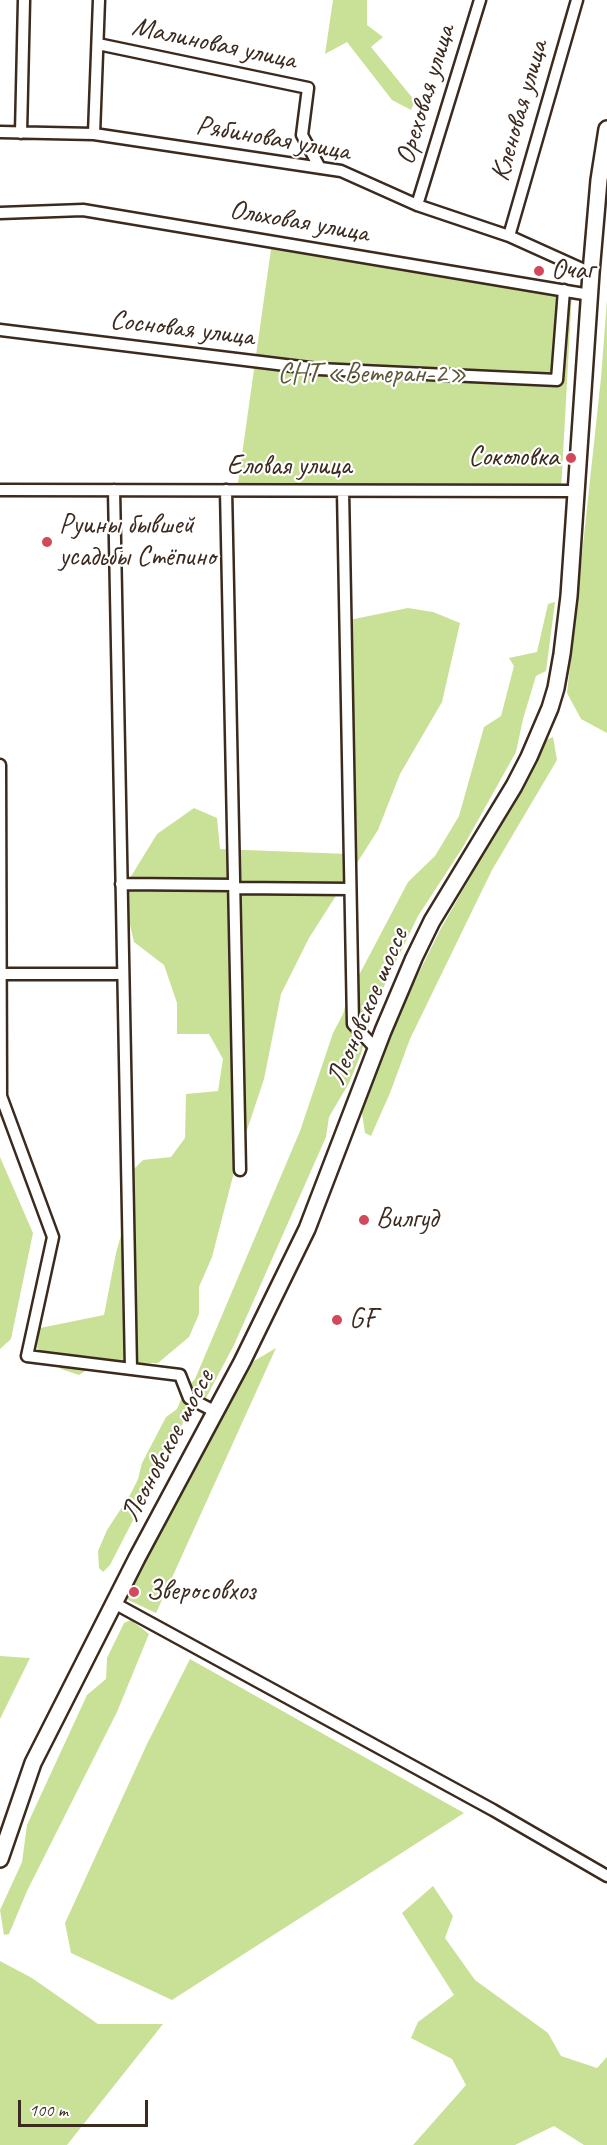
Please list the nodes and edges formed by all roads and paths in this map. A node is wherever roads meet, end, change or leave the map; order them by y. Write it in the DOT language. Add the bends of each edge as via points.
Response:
graph roads {
  1 [pos="24,0"];
  2 [pos="99,0"];
  3 [pos="480,0"];
  4 [pos="577,0"];
  5 [pos="98,44"];
  6 [pos="607,129"];
  7 [pos="0,132"];
  8 [pos="21,133"];
  9 [pos="94,134"];
  10 [pos="320,168"];
  11 [pos="417,205"];
  12 [pos="0,213"];
  13 [pos="509,236"];
  14 [pos="591,273"];
  15 [pos="564,290"];
  16 [pos="590,295"];
  17 [pos="0,330"];
  18 [pos="0,490"];
  19 [pos="114,490"];
  20 [pos="226,490"];
  21 [pos="343,491"];
  22 [pos="577,491"];
  23 [pos="0,765"];
  24 [pos="121,884"];
  25 [pos="234,887"];
  26 [pos="350,890"];
  27 [pos="1,974"];
  28 [pos="123,974"];
  29 [pos="376,1049"];
  30 [pos="240,1170"];
  31 [pos="131,1369"];
  32 [pos="216,1412"];
  33 [pos="114,1603"];
  34 [pos="0,1859"];
  35 [pos="607,1876"];
  1 -- 8 [label="street"];
  2 -- 5 [label="street"];
  3 -- 11 [label="street, Ореховая улица"];
  4 -- 13 [label="street, Кленовая улица"];
  5 -- 9 [label="street"];
  5 -- 10 [label="street, Малиновая улица" via="308,88 302,135"];
  6 -- 14 [label="main road, Леоновское шоссе"];
  7 -- 8 [label="street, Рябиновая улица"];
  8 -- 9 [label="street, Рябиновая улица"];
  9 -- 10 [label="street, Рябиновая улица"];
  10 -- 11 [label="street, Рябиновая улица" via="341,171"];
  11 -- 13 [label="street, Рябиновая улица"];
  12 -- 15 [label="street, Ольховая улица" via="83,210"];
  13 -- 14 [label="street, Рябиновая улица"];
  14 -- 16 [label="main road, Леоновское шоссе"];
  15 -- 16 [label="street, Ольховая улица"];
  15 -- 17 [label="street, Сосновая улица" via="557,380 318,369"];
  16 -- 22 [label="main road, Леоновское шоссе"];
  18 -- 19 [label="street, Еловая улица"];
  19 -- 20 [label="street, Еловая улица"];
  19 -- 24 [label="street"];
  20 -- 21 [label="street, Еловая улица"];
  20 -- 25 [label="street"];
  21 -- 22 [label="street, Еловая улица"];
  21 -- 26 [label="street"];
  22 -- 29 [label="main road, Леоновское шоссе" via="562,654 550,708 514,786 432,921"];
  23 -- 27 [label="street"];
  24 -- 25 [label="street"];
  24 -- 28 [label="street"];
  25 -- 26 [label="street"];
  25 -- 30 [label="street"];
  26 -- 29 [label="street" via="353,1024"];
  27 -- 28 [label="street"];
  27 -- 31 [label="street" via="1,1096 53,1237 27,1356"];
  28 -- 31 [label="street"];
  29 -- 32 [label="main road, Леоновское шоссе" via="307,1228"];
  31 -- 32 [label="street" via="180,1376 189,1398"];
  32 -- 33 [label="main road, Леоновское шоссе"];
  33 -- 34 [label="main road, Леоновское шоссе" via="33,1763"];
  33 -- 35 [label="street"];
}
